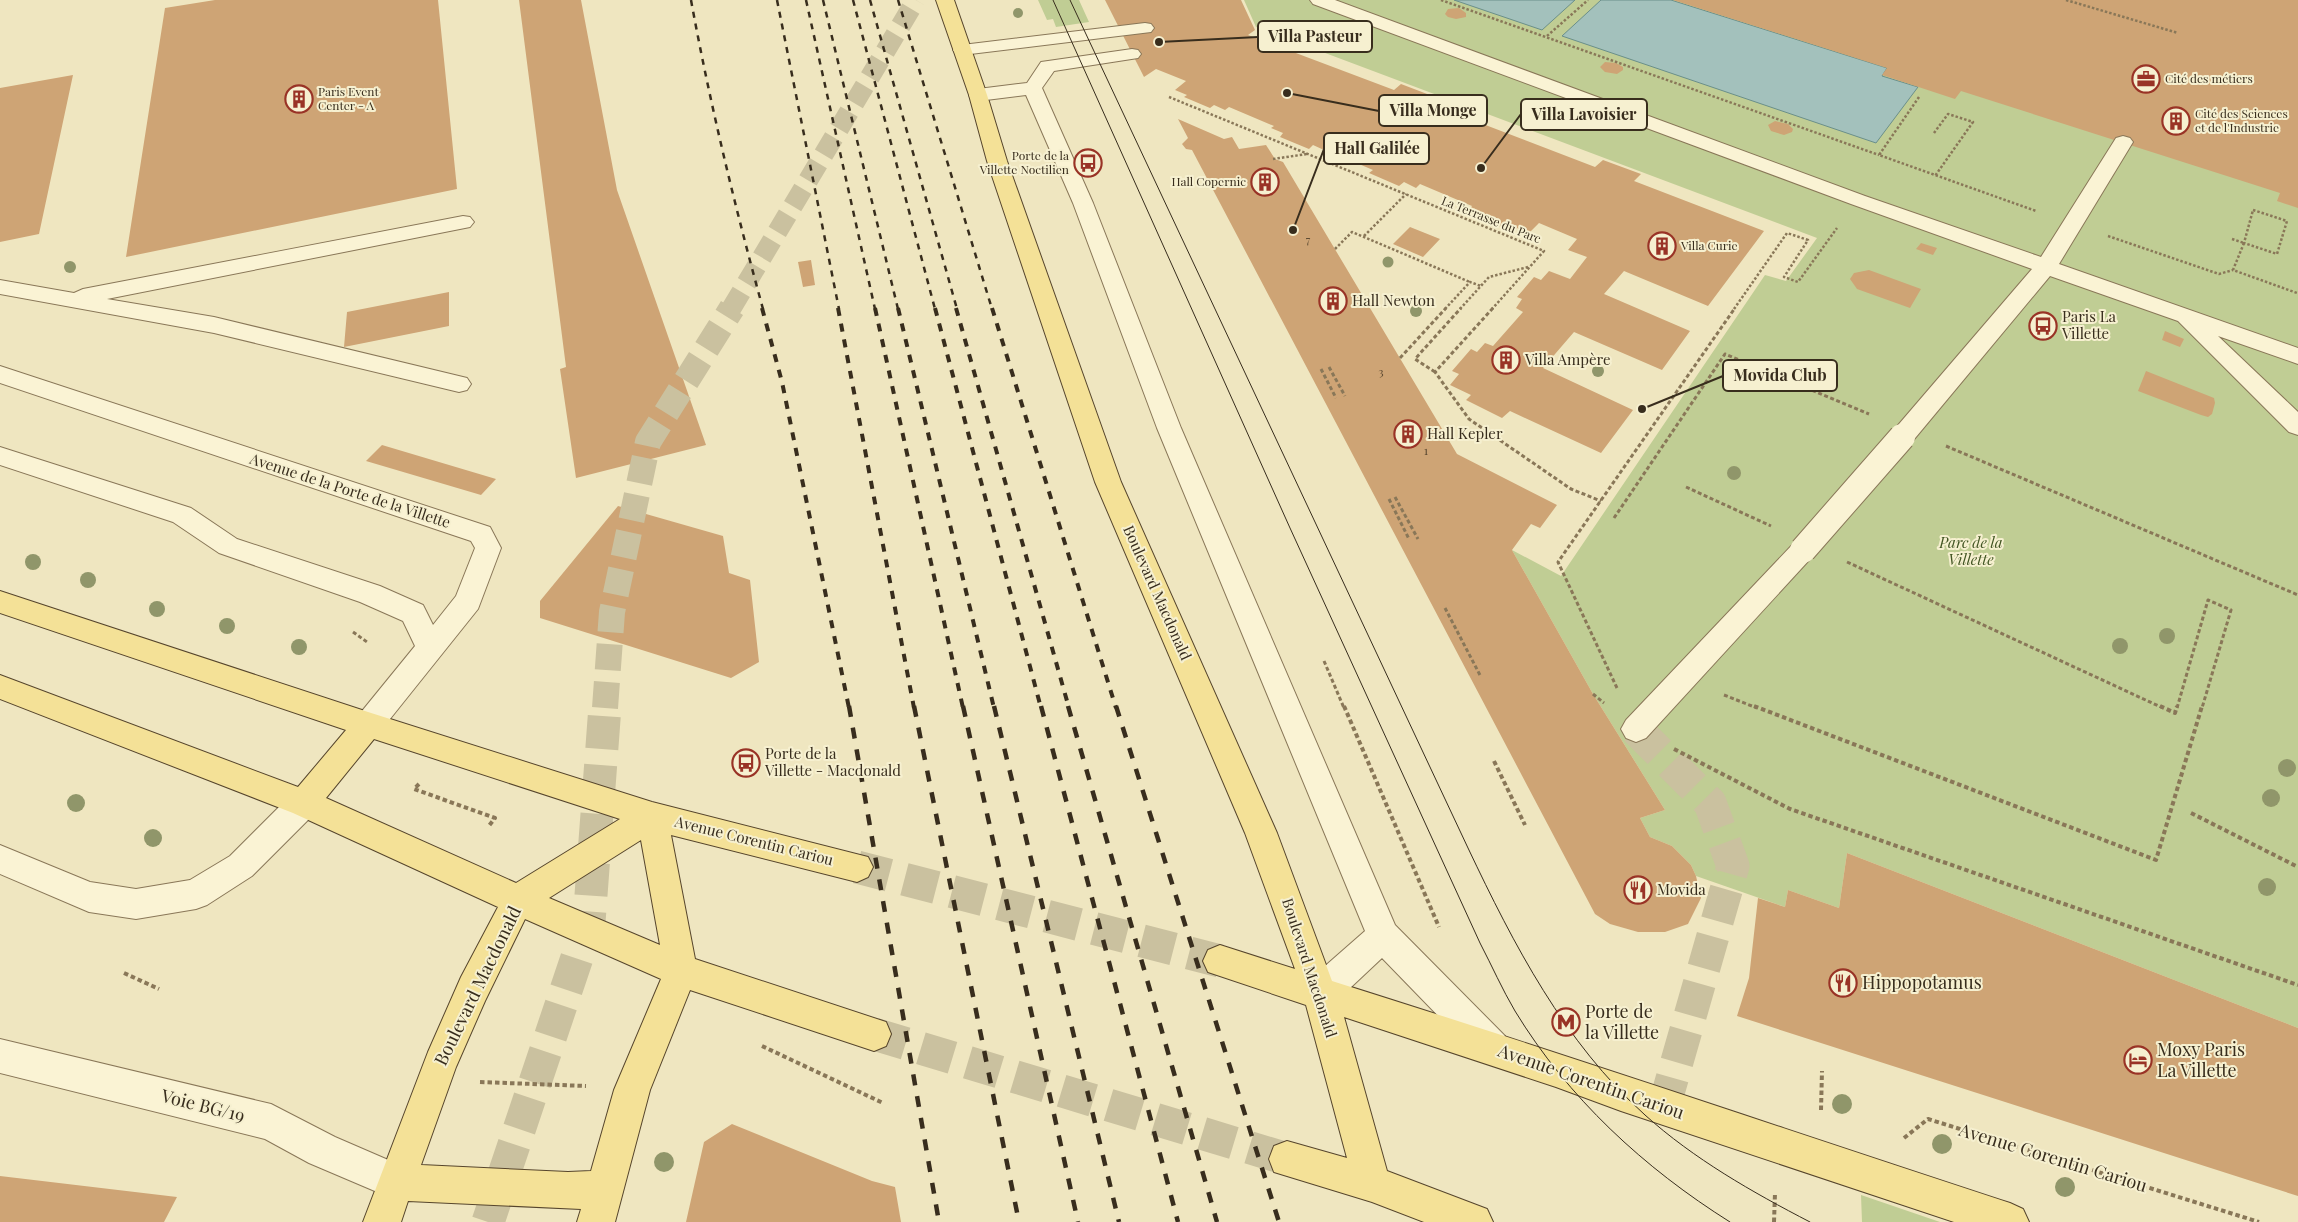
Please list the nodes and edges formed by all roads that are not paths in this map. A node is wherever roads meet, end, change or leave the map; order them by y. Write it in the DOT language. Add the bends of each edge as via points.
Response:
graph roads {
  1 [pos="945,0"];
  2 [pos="1319,0"];
  3 [pos="1145,28"];
  4 [pos="962,50"];
  5 [pos="1132,54"];
  6 [pos="1033,88"];
  7 [pos="978,95"];
  8 [pos="2123,142"];
  9 [pos="462,222"];
  10 [pos="2047,265"];
  11 [pos="0,287"];
  12 [pos="67,299"];
  13 [pos="2170,316"];
  14 [pos="2298,356"];
  15 [pos="0,374"];
  16 [pos="459,384"];
  17 [pos="2298,426"];
  18 [pos="0,456"];
  19 [pos="0,602"];
  20 [pos="430,648"];
  21 [pos="0,688"];
  22 [pos="368,725"];
  23 [pos="1636,729"];
  24 [pos="304,803"];
  25 [pos="652,816"];
  26 [pos="0,859"];
  27 [pos="857,867"];
  28 [pos="518,900"];
  29 [pos="1383,936"];
  30 [pos="1220,961"];
  31 [pos="681,971"];
  32 [pos="1320,993"];
  33 [pos="874,1034"];
  34 [pos="1493,1048"];
  35 [pos="0,1056"];
  36 [pos="1287,1159"];
  37 [pos="396,1182"];
  38 [pos="1372,1184"];
  39 [pos="600,1205"];
  40 [pos="382,1222"];
  41 [pos="1474,1222"];
  42 [pos="2010,1222"];
  1 -- 4 [label="main road, Boulevard Macdonald"];
  2 -- 10 [label="street" via="1858,200 1949,240"];
  3 -- 4 [label="street"];
  4 -- 7 [label="main road, Boulevard Macdonald"];
  5 -- 6 [label="street" via="1048,66"];
  6 -- 7 [label="street"];
  6 -- 29 [label="street" via="1083,203 1168,428"];
  7 -- 32 [label="main road, Boulevard Macdonald" via="997,161 1108,482 1261,833"];
  8 -- 10 [label="street"];
  9 -- 12 [label="street"];
  10 -- 13 [label="street"];
  10 -- 23 [label="street, bridge" via="1803,550"];
  11 -- 12 [label="street"];
  12 -- 16 [label="street" via="214,325"];
  13 -- 14 [label="street"];
  13 -- 17 [label="street"];
  15 -- 20 [label="street, Avenue de la Porte de la Villette" via="481,534 488,548 468,601"];
  18 -- 20 [label="street" via="182,515 228,546 370,594 413,613"];
  19 -- 22 [label="main road"];
  20 -- 22 [label="street, Avenue de la Porte de la Villette"];
  21 -- 24 [label="main road"];
  22 -- 24 [label="main road"];
  22 -- 25 [label="main road"];
  24 -- 26 [label="street" via="241,866 196,894 136,904 89,897"];
  24 -- 28 [label="main road"];
  25 -- 27 [label="main road, Avenue Corentin Cariou"];
  25 -- 28 [label="main road, Boulevard Macdonald"];
  25 -- 31 [label="main road"];
  28 -- 31 [label="main road"];
  28 -- 37 [label="main road, Boulevard Macdonald" via="451,1037"];
  29 -- 32 [label="street"];
  29 -- 34 [label="street"];
  30 -- 32 [label="main road"];
  31 -- 33 [label="main road"];
  31 -- 39 [label="main road" via="632,1090"];
  32 -- 34 [label="main road, Avenue Corentin Cariou"];
  32 -- 38 [label="main road, Boulevard Macdonald"];
  34 -- 42 [label="main road, Avenue Corentin Cariou"];
  35 -- 37 [label="street, Voie BG/19" via="271,1122 322,1150"];
  36 -- 38 [label="main road"];
  37 -- 39 [label="main road" via="568,1191"];
  37 -- 40 [label="main road, Boulevard Macdonald"];
  38 -- 41 [label="main road"];
}
